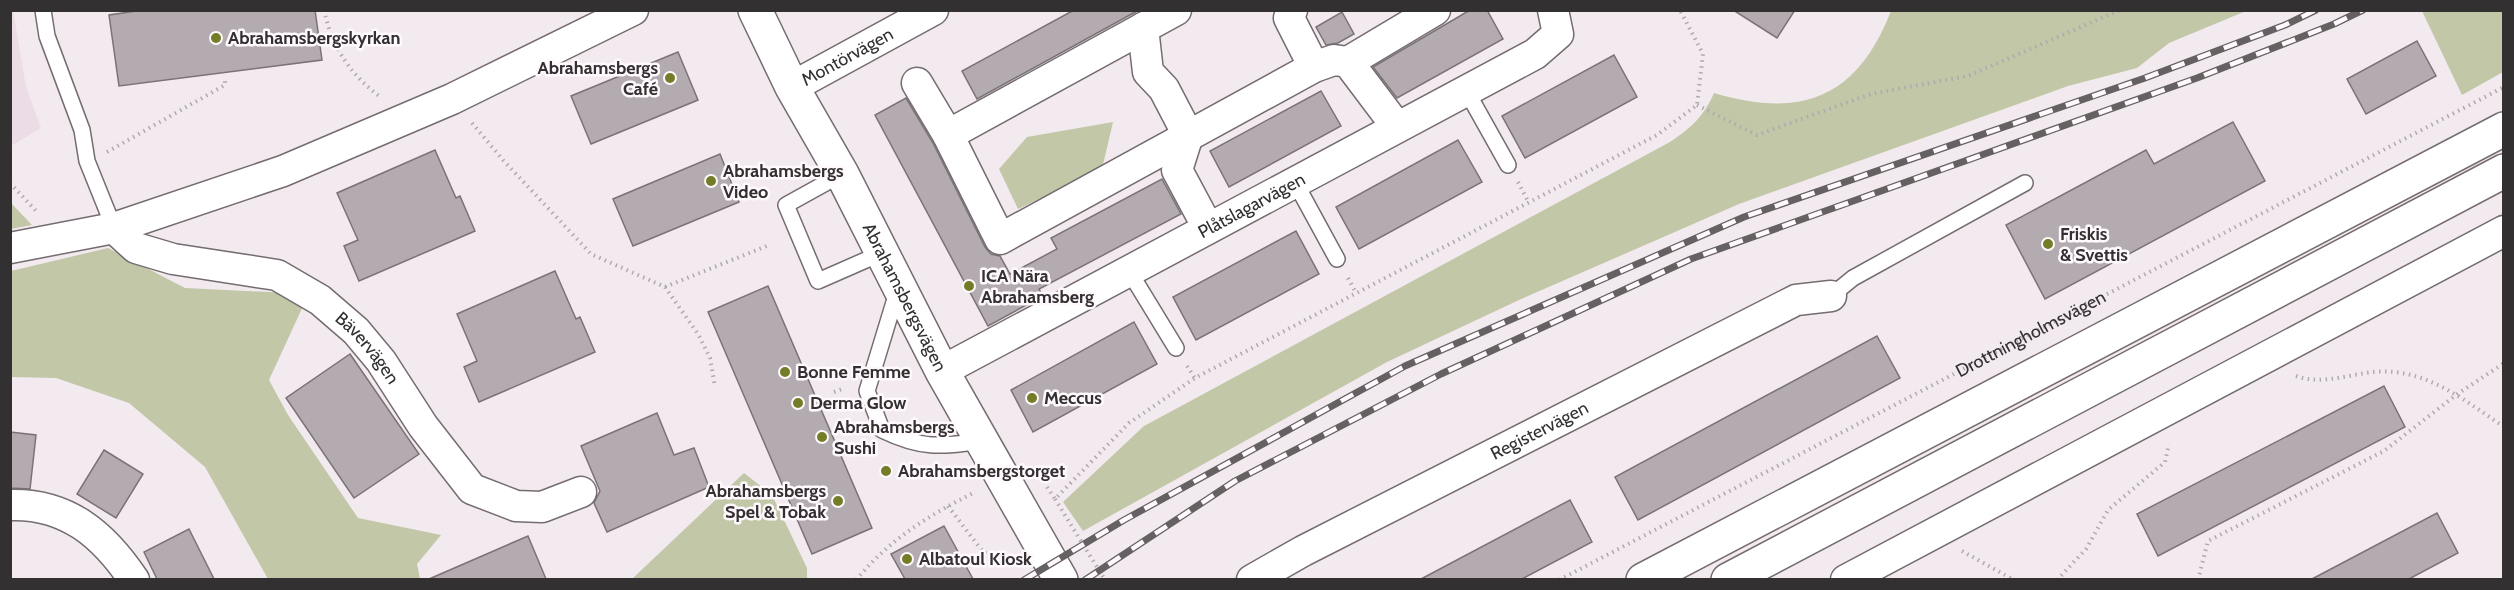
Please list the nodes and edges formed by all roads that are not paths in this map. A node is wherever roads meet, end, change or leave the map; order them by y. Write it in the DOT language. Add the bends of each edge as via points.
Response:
graph roads {
  1 [pos="43,10"];
  2 [pos="633,10"];
  3 [pos="755,10"];
  4 [pos="933,10"];
  5 [pos="1176,10"];
  6 [pos="1292,10"];
  7 [pos="1435,10"];
  8 [pos="1555,22"];
  9 [pos="1143,28"];
  10 [pos="1348,62"];
  11 [pos="1314,67"];
  12 [pos="917,83"];
  13 [pos="792,87"];
  14 [pos="1466,90"];
  15 [pos="1397,128"];
  16 [pos="2504,129"];
  17 [pos="948,135"];
  18 [pos="1188,135"];
  19 [pos="1508,165"];
  20 [pos="2504,171"];
  21 [pos="842,174"];
  22 [pos="1295,182"];
  23 [pos="2025,183"];
  24 [pos="114,228"];
  25 [pos="1208,228"];
  26 [pos="2504,231"];
  27 [pos="10,248"];
  28 [pos="882,253"];
  29 [pos="1338,259"];
  30 [pos="1129,271"];
  31 [pos="898,286"];
  32 [pos="1831,296"];
  33 [pos="1176,348"];
  34 [pos="942,370"];
  35 [pos="982,441"];
  36 [pos="581,492"];
  37 [pos="10,505"];
  38 [pos="134,579"];
  39 [pos="1061,579"];
  40 [pos="1252,579"];
  41 [pos="1643,579"];
  42 [pos="1728,579"];
  43 [pos="1846,579"];
  1 -- 24 [label="lane, Bävervägen" via="47,36 82,130 87,161"];
  2 -- 24 [label="street" via="452,99 283,171"];
  3 -- 13 [label="main road, Abrahamsbergsvägen"];
  4 -- 13 [label="street, Montörvägen"];
  5 -- 9 [label="street"];
  6 -- 11 [label="street" via="1289,18"];
  7 -- 10 [label="street"];
  8 -- 14 [label="street, Plåtslagarvägen" via="1535,54"];
  9 -- 17 [label="street"];
  9 -- 18 [label="street" via="1148,72 1164,89"];
  10 -- 11 [label="street" via="1334,60"];
  10 -- 15 [label="street"];
  11 -- 18 [label="street"];
  12 -- 17 [label="street"];
  13 -- 21 [label="main road, Abrahamsbergsvägen"];
  14 -- 15 [label="street, Plåtslagarvägen"];
  14 -- 19 [label="lane"];
  15 -- 22 [label="street, Plåtslagarvägen"];
  16 -- 41 [label="main road"];
  17 -- 18 [label="street" via="1000,238"];
  18 -- 25 [label="street" via="1177,170"];
  20 -- 42 [label="main road"];
  21 -- 28 [label="main road, Abrahamsbergsvägen"];
  21 -- 28 [label="lane" via="786,205 818,281"];
  22 -- 25 [label="street, Plåtslagarvägen"];
  22 -- 29 [label="lane"];
  23 -- 32 [label="lane" via="1853,278"];
  24 -- 27 [label="street"];
  24 -- 36 [label="street, Bävervägen" via="136,248 173,259 277,276 320,300 356,331 381,361 423,426 472,489 516,506 542,507"];
  25 -- 30 [label="street, Plåtslagarvägen"];
  26 -- 43 [label="street"];
  28 -- 31 [label="main road, Abrahamsbergsvägen"];
  30 -- 33 [label="lane"];
  30 -- 34 [label="street, Plåtslagarvägen"];
  31 -- 34 [label="main road, Abrahamsbergsvägen"];
  31 -- 35 [label="lane" via="867,392 882,430 909,443 942,447"];
  32 -- 40 [label="street, Registervägen" via="1796,300"];
  34 -- 35 [label="main road, Abrahamsbergsvägen"];
  35 -- 39 [label="main road, Abrahamsbergsvägen"];
  37 -- 38 [label="street" via="27,504 59,512 97,533"];
}
